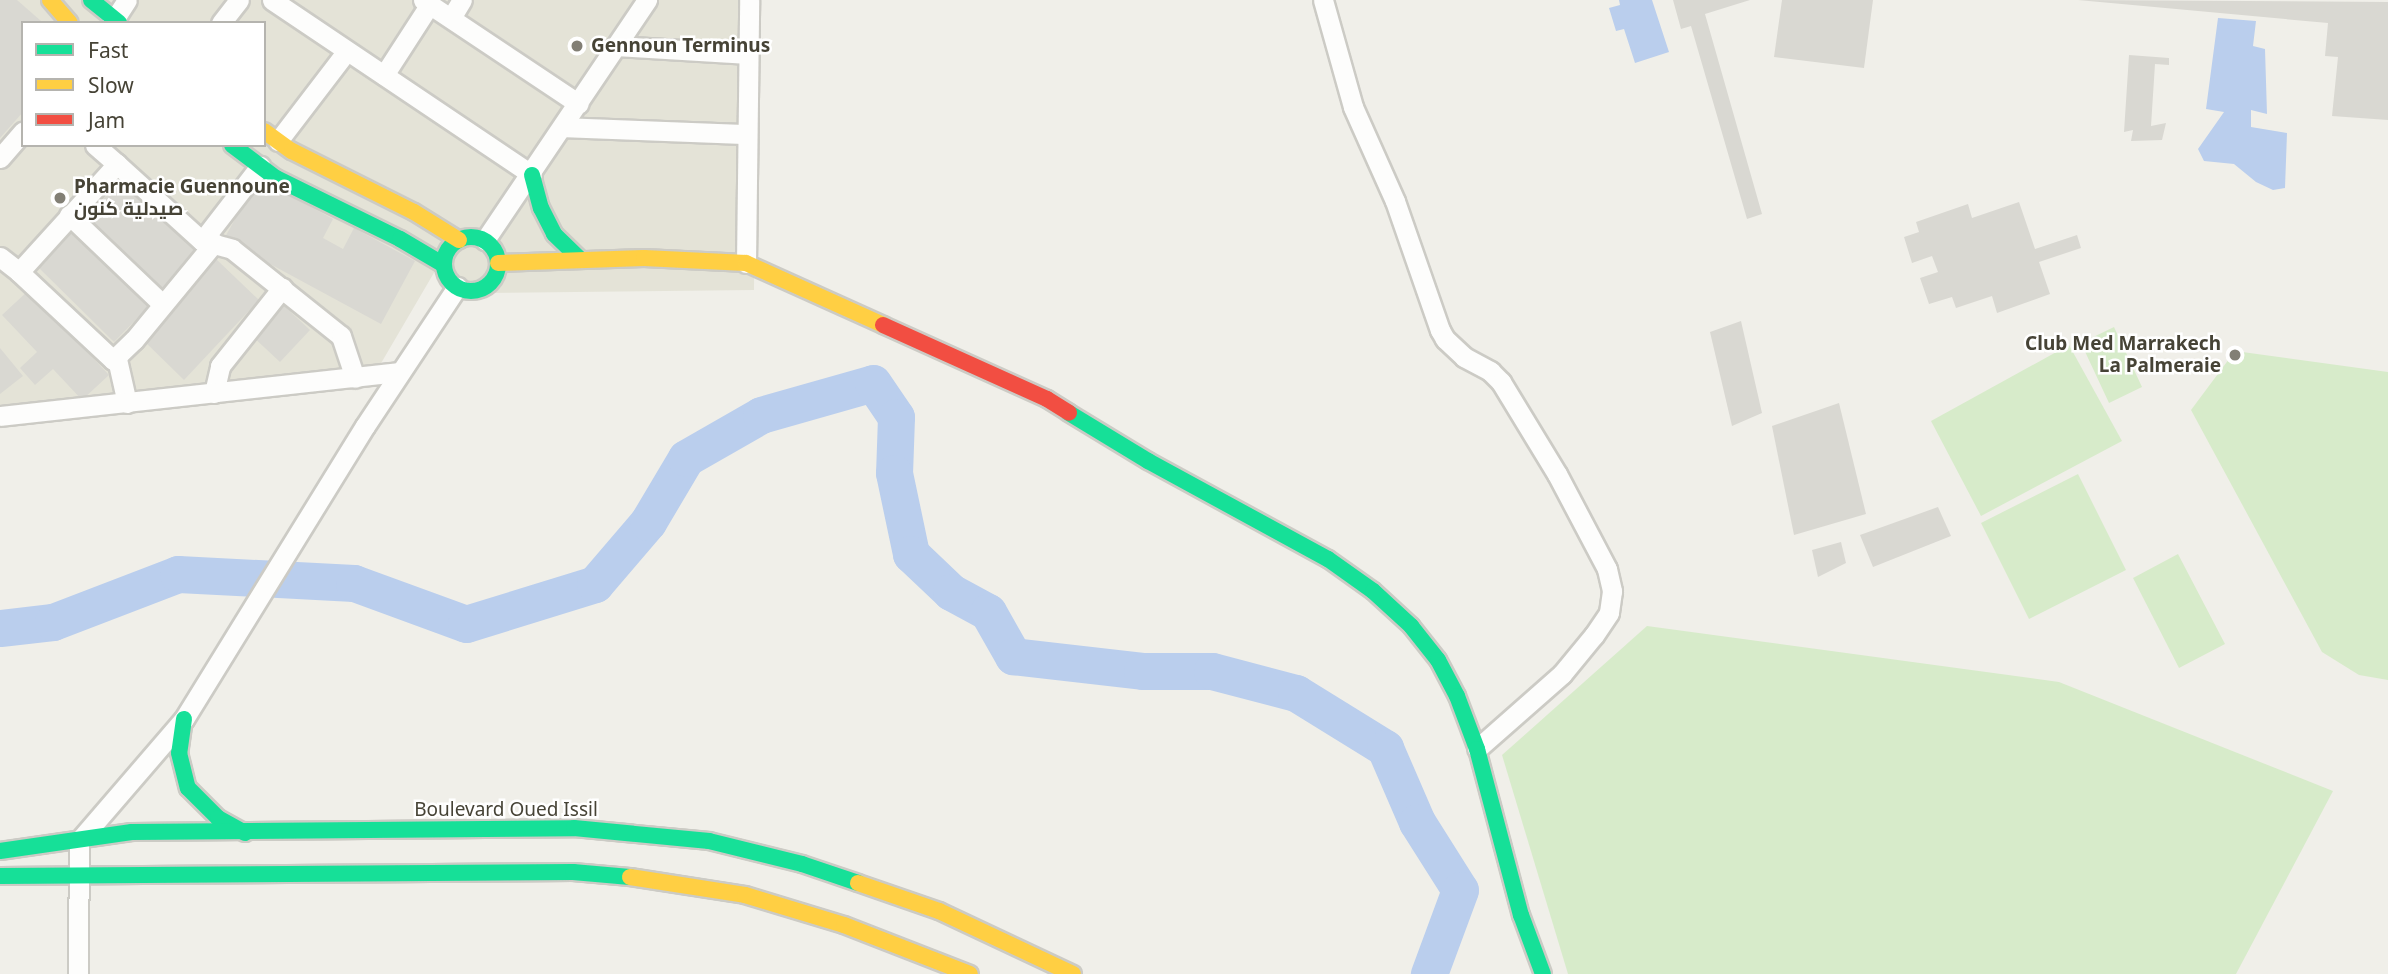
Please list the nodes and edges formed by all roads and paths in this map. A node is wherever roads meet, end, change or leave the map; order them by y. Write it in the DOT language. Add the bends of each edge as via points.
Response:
graph roads {
  1 [pos="50,0"];
  2 [pos="91,0"];
  3 [pos="127,0"];
  4 [pos="239,0"];
  5 [pos="272,0"];
  6 [pos="462,0"];
  7 [pos="749,0"];
  8 [pos="1323,0"];
  9 [pos="642,1"];
  10 [pos="426,2"];
  11 [pos="451,18"];
  12 [pos="68,21"];
  13 [pos="114,21"];
  14 [pos="116,21"];
  15 [pos="223,21"];
  16 [pos="617,46"];
  17 [pos="346,52"];
  18 [pos="748,54"];
  19 [pos="384,75"];
  20 [pos="579,104"];
  21 [pos="564,127"];
  22 [pos="21,134"];
  23 [pos="747,134"];
  24 [pos="271,136"];
  25 [pos="97,147"];
  26 [pos="235,147"];
  27 [pos="0,158"];
  28 [pos="117,164"];
  29 [pos="260,166"];
  30 [pos="531,175"];
  31 [pos="69,215"];
  32 [pos="459,240"];
  33 [pos="485,240"];
  34 [pos="208,242"];
  35 [pos="0,257"];
  36 [pos="581,260"];
  37 [pos="498,263"];
  38 [pos="746,263"];
  39 [pos="444,265"];
  40 [pos="19,272"];
  41 [pos="457,287"];
  42 [pos="282,288"];
  43 [pos="161,303"];
  44 [pos="117,359"];
  45 [pos="400,372"];
  46 [pos="355,378"];
  47 [pos="214,393"];
  48 [pos="127,402"];
  49 [pos="0,416"];
  50 [pos="184,719"];
  51 [pos="1477,749"];
  52 [pos="246,833"];
  53 [pos="79,841"];
  54 [pos="0,851"];
  55 [pos="77,875"];
  56 [pos="0,876"];
  57 [pos="78,974"];
  58 [pos="970,974"];
  59 [pos="1073,974"];
  60 [pos="1542,974"];
  1 -- 12 [label="main road"];
  2 -- 13 [label="main road"];
  3 -- 14 [label="street"];
  4 -- 15 [label="street"];
  5 -- 17 [label="street"];
  6 -- 11 [label="street"];
  7 -- 18 [label="street"];
  8 -- 51 [label="street" via="1353,107 1395,201 1440,330 1454,348 1490,370 1507,391 1607,569 1612,591 1609,612 1562,674"];
  9 -- 16 [label="street"];
  10 -- 11 [label="street"];
  10 -- 19 [label="street"];
  11 -- 20 [label="street"];
  16 -- 18 [label="street"];
  16 -- 20 [label="street"];
  17 -- 19 [label="street"];
  17 -- 24 [label="street"];
  18 -- 23 [label="street"];
  19 -- 30 [label="street"];
  20 -- 21 [label="street"];
  21 -- 23 [label="street"];
  21 -- 30 [label="street"];
  22 -- 27 [label="street"];
  23 -- 38 [label="street"];
  24 -- 32 [label="main road"];
  25 -- 28 [label="street"];
  26 -- 29 [label="main road"];
  28 -- 31 [label="street"];
  28 -- 34 [label="street"];
  29 -- 34 [label="street"];
  29 -- 39 [label="main road"];
  30 -- 33 [label="street"];
  30 -- 36 [label="main road" via="554,234"];
  31 -- 40 [label="street"];
  31 -- 43 [label="street"];
  32 -- 33 [label="main road"];
  32 -- 39 [label="main road"];
  33 -- 37 [label="main road"];
  34 -- 42 [label="street" via="232,249"];
  34 -- 43 [label="street"];
  35 -- 40 [label="street"];
  36 -- 37 [label="main road"];
  36 -- 38 [label="main road"];
  37 -- 41 [label="main road" via="483,288"];
  38 -- 51 [label="main road" via="1047,399 1148,461 1328,559 1411,626 1457,696"];
  39 -- 41 [label="main road"];
  40 -- 44 [label="street" via="107,358"];
  41 -- 45 [label="street"];
  42 -- 46 [label="street" via="341,336"];
  42 -- 47 [label="street" via="220,366"];
  43 -- 44 [label="street"];
  44 -- 48 [label="street"];
  45 -- 46 [label="street"];
  45 -- 50 [label="street"];
  46 -- 47 [label="street"];
  47 -- 48 [label="street"];
  48 -- 49 [label="street"];
  50 -- 52 [label="main road" via="179,753 188,788 218,818"];
  50 -- 53 [label="street"];
  51 -- 60 [label="main road" via="1521,915"];
  52 -- 53 [label="main road, Boulevard Oued Issil" via="132,832"];
  52 -- 59 [label="main road, Boulevard Oued Issil" via="574,828 709,841 802,864 939,911"];
  53 -- 54 [label="main road, Boulevard Oued Issil"];
  53 -- 55 [label="street"];
  55 -- 56 [label="main road"];
  55 -- 57 [label="street"];
  55 -- 58 [label="main road" via="520,872 656,880 745,895 844,925"];
}
